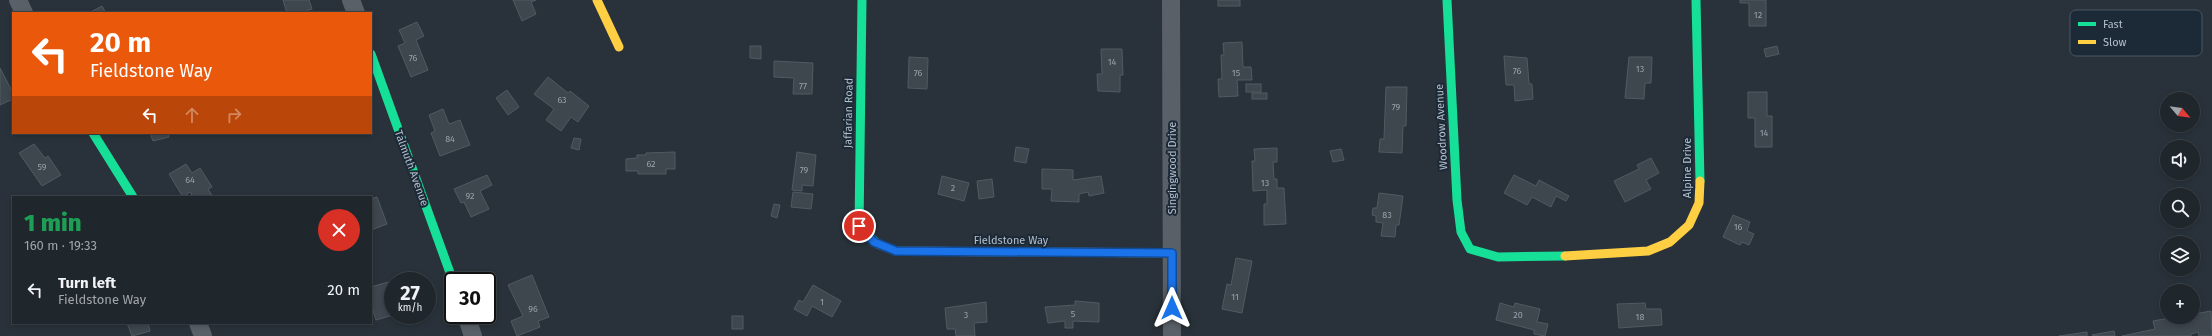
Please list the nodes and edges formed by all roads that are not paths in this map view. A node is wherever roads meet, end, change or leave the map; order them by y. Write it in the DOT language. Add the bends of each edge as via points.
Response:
graph roads {
  1 [pos="18,0"];
  2 [pos="351,0"];
  3 [pos="597,0"];
  4 [pos="862,0"];
  5 [pos="1171,0"];
  6 [pos="1447,0"];
  7 [pos="1696,0"];
  8 [pos="24,12"];
  9 [pos="356,12"];
  10 [pos="619,47"];
  11 [pos="372,57"];
  12 [pos="94,134"];
  13 [pos="132,196"];
  14 [pos="859,226"];
  15 [pos="1470,249"];
  16 [pos="1172,253"];
  17 [pos="450,272"];
  18 [pos="198,324"];
  19 [pos="469,324"];
  20 [pos="203,336"];
  21 [pos="473,336"];
  22 [pos="1172,336"];
  1 -- 8 [label="street"];
  2 -- 9 [label="street"];
  3 -- 10 [label="street"];
  4 -- 14 [label="street, Jaffarian Road"];
  5 -- 16 [label="street, Singingwood Drive"];
  6 -- 15 [label="street, Woodrow Avenue" via="1457,200 1461,232"];
  7 -- 15 [label="street, Alpine Drive" via="1700,188 1699,203 1689,225 1670,242 1637,253 1498,257"];
  11 -- 17 [label="street, Talmuth Avenue"];
  12 -- 13 [label="street"];
  14 -- 16 [label="street, Fieldstone Way" via="874,242 896,251"];
  16 -- 22 [label="street, Singingwood Drive"];
  18 -- 20 [label="street"];
  19 -- 21 [label="street"];
}
